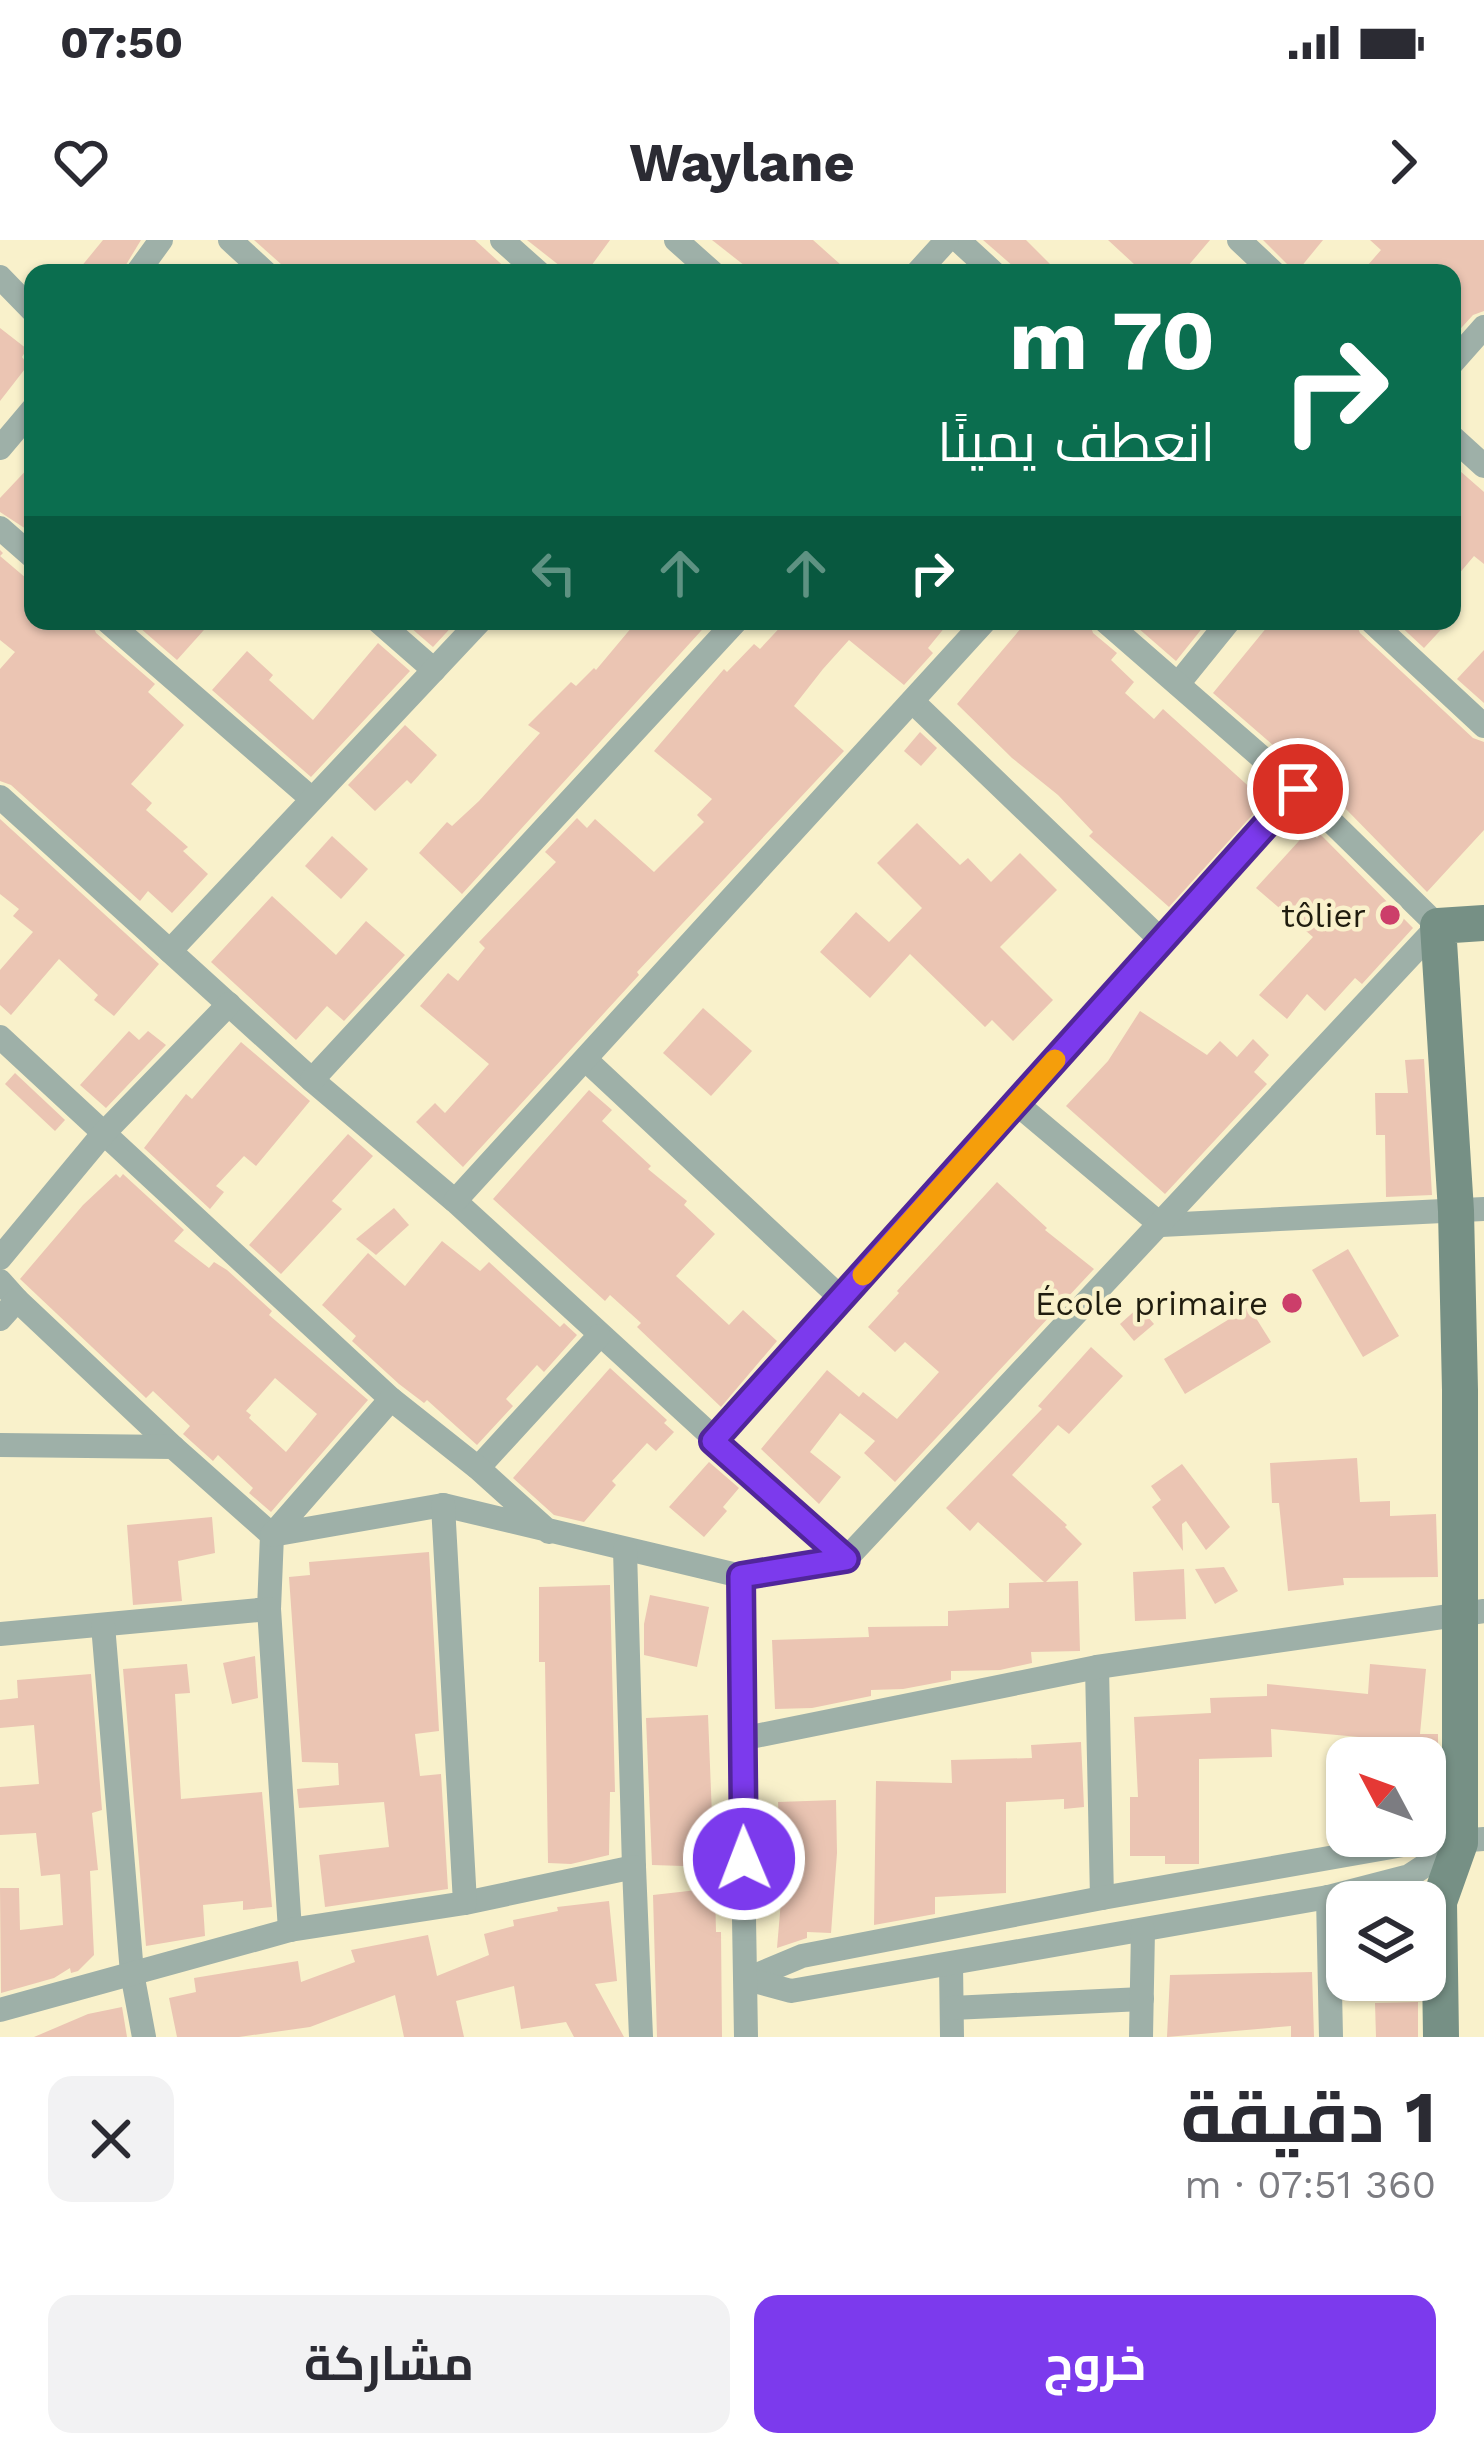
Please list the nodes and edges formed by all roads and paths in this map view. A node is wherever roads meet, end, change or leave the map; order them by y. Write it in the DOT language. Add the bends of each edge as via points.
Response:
graph roads {
  1 [pos="230,240"];
  2 [pos="502,240"];
  3 [pos="676,240"];
  4 [pos="947,240"];
  5 [pos="958,240"];
  6 [pos="1238,240"];
  7 [pos="256,264"];
  8 [pos="529,264"];
  9 [pos="702,264"];
  10 [pos="925,264"];
  11 [pos="984,264"];
  12 [pos="1264,264"];
  13 [pos="0,277"];
  14 [pos="24,302"];
  15 [pos="1484,327"];
  16 [pos="1461,353"];
  17 [pos="24,420"];
  18 [pos="1461,445"];
  19 [pos="0,448"];
  20 [pos="1484,466"];
  21 [pos="0,528"];
  22 [pos="24,549"];
  23 [pos="117,630"];
  24 [pos="388,630"];
  25 [pos="471,630"];
  26 [pos="728,630"];
  27 [pos="977,630"];
  28 [pos="1115,630"];
  29 [pos="1222,630"];
  30 [pos="1381,630"];
  31 [pos="434,670"];
  32 [pos="1178,684"];
  33 [pos="913,702"];
  34 [pos="1484,726"];
  35 [pos="1298,789"];
  36 [pos="0,797"];
  37 [pos="312,799"];
  38 [pos="1468,921"];
  39 [pos="1161,940"];
  40 [pos="170,951"];
  41 [pos="229,1004"];
  42 [pos="0,1037"];
  43 [pos="586,1060"];
  44 [pos="312,1080"];
  45 [pos="1017,1104"];
  46 [pos="103,1134"];
  47 [pos="454,1202"];
  48 [pos="1470,1210"];
  49 [pos="1161,1225"];
  50 [pos="0,1258"];
  51 [pos="842,1299"];
  52 [pos="6,1300"];
  53 [pos="599,1336"];
  54 [pos="391,1399"];
  55 [pos="713,1441"];
  56 [pos="0,1444"];
  57 [pos="173,1447"];
  58 [pos="478,1468"];
  59 [pos="443,1504"];
  60 [pos="549,1532"];
  61 [pos="272,1535"];
  62 [pos="625,1550"];
  63 [pos="846,1559"];
  64 [pos="741,1576"];
  65 [pos="269,1609"];
  66 [pos="1471,1612"];
  67 [pos="103,1624"];
  68 [pos="0,1634"];
  69 [pos="1097,1667"];
  70 [pos="741,1739"];
  71 [pos="1472,1841"];
  72 [pos="634,1868"];
  73 [pos="1390,1881"];
  74 [pos="1326,1897"];
  75 [pos="1102,1898"];
  76 [pos="465,1903"];
  77 [pos="290,1930"];
  78 [pos="1143,1930"];
  79 [pos="951,1964"];
  80 [pos="132,1973"];
  81 [pos="747,1979"];
  82 [pos="1142,1999"];
  83 [pos="1330,2001"];
  84 [pos="952,2008"];
  85 [pos="0,2010"];
  86 [pos="144,2037"];
  87 [pos="641,2037"];
  88 [pos="746,2037"];
  89 [pos="952,2037"];
  90 [pos="1141,2037"];
  91 [pos="1331,2037"];
  92 [pos="1441,2037"];
  1 -- 7 [label="street"];
  2 -- 8 [label="street"];
  3 -- 9 [label="street"];
  4 -- 10 [label="street"];
  5 -- 11 [label="street"];
  6 -- 12 [label="street"];
  13 -- 14 [label="street"];
  15 -- 16 [label="street"];
  17 -- 19 [label="street"];
  18 -- 20 [label="street"];
  21 -- 22 [label="street"];
  23 -- 37 [label="street"];
  24 -- 31 [label="street"];
  25 -- 31 [label="street"];
  26 -- 44 [label="street"];
  27 -- 33 [label="street"];
  28 -- 32 [label="street"];
  29 -- 32 [label="street"];
  30 -- 34 [label="street"];
  31 -- 37 [label="street"];
  32 -- 35 [label="street"];
  33 -- 39 [label="street"];
  33 -- 43 [label="street"];
  35 -- 38 [label="street"];
  35 -- 39 [label="street"];
  36 -- 40 [label="street"];
  37 -- 40 [label="street"];
  38 -- 48 [label="street"];
  38 -- 49 [label="street"];
  39 -- 45 [label="street"];
  40 -- 41 [label="street"];
  41 -- 44 [label="street"];
  41 -- 46 [label="street"];
  42 -- 46 [label="street"];
  43 -- 47 [label="street"];
  43 -- 51 [label="street"];
  44 -- 47 [label="street"];
  45 -- 49 [label="street"];
  45 -- 51 [label="street"];
  46 -- 50 [label="street"];
  46 -- 54 [label="street"];
  47 -- 53 [label="street"];
  48 -- 49 [label="street"];
  48 -- 66 [label="street" via="1460,1390"];
  49 -- 63 [label="street"];
  51 -- 55 [label="street"];
  52 -- 57 [label="street"];
  53 -- 55 [label="street"];
  53 -- 58 [label="street"];
  54 -- 58 [label="street"];
  54 -- 61 [label="street"];
  55 -- 63 [label="street"];
  56 -- 57 [label="street"];
  57 -- 61 [label="street"];
  58 -- 60 [label="street"];
  59 -- 60 [label="street"];
  59 -- 61 [label="street"];
  59 -- 76 [label="street"];
  60 -- 62 [label="street"];
  61 -- 65 [label="street"];
  62 -- 64 [label="street"];
  62 -- 72 [label="street"];
  63 -- 64 [label="street"];
  64 -- 70 [label="street"];
  65 -- 67 [label="street"];
  65 -- 77 [label="street"];
  66 -- 69 [label="street"];
  66 -- 71 [label="street"];
  67 -- 68 [label="street"];
  67 -- 80 [label="street"];
  69 -- 70 [label="street"];
  69 -- 75 [label="street"];
  70 -- 81 [label="street"];
  71 -- 73 [label="street"];
  71 -- 75 [label="street" via="1403,1845"];
  71 -- 92 [label="street" via="1439,1902"];
  72 -- 76 [label="street"];
  72 -- 87 [label="street"];
  74 -- 78 [label="street"];
  75 -- 81 [label="street" via="802,1956"];
  76 -- 77 [label="street"];
  77 -- 80 [label="street"];
  78 -- 79 [label="street"];
  78 -- 82 [label="street"];
  79 -- 81 [label="street" via="791,1991"];
  79 -- 84 [label="street"];
  80 -- 85 [label="street"];
  80 -- 86 [label="street"];
  81 -- 88 [label="street"];
  82 -- 84 [label="street"];
  82 -- 90 [label="street"];
  83 -- 91 [label="street"];
  84 -- 89 [label="street"];
}
